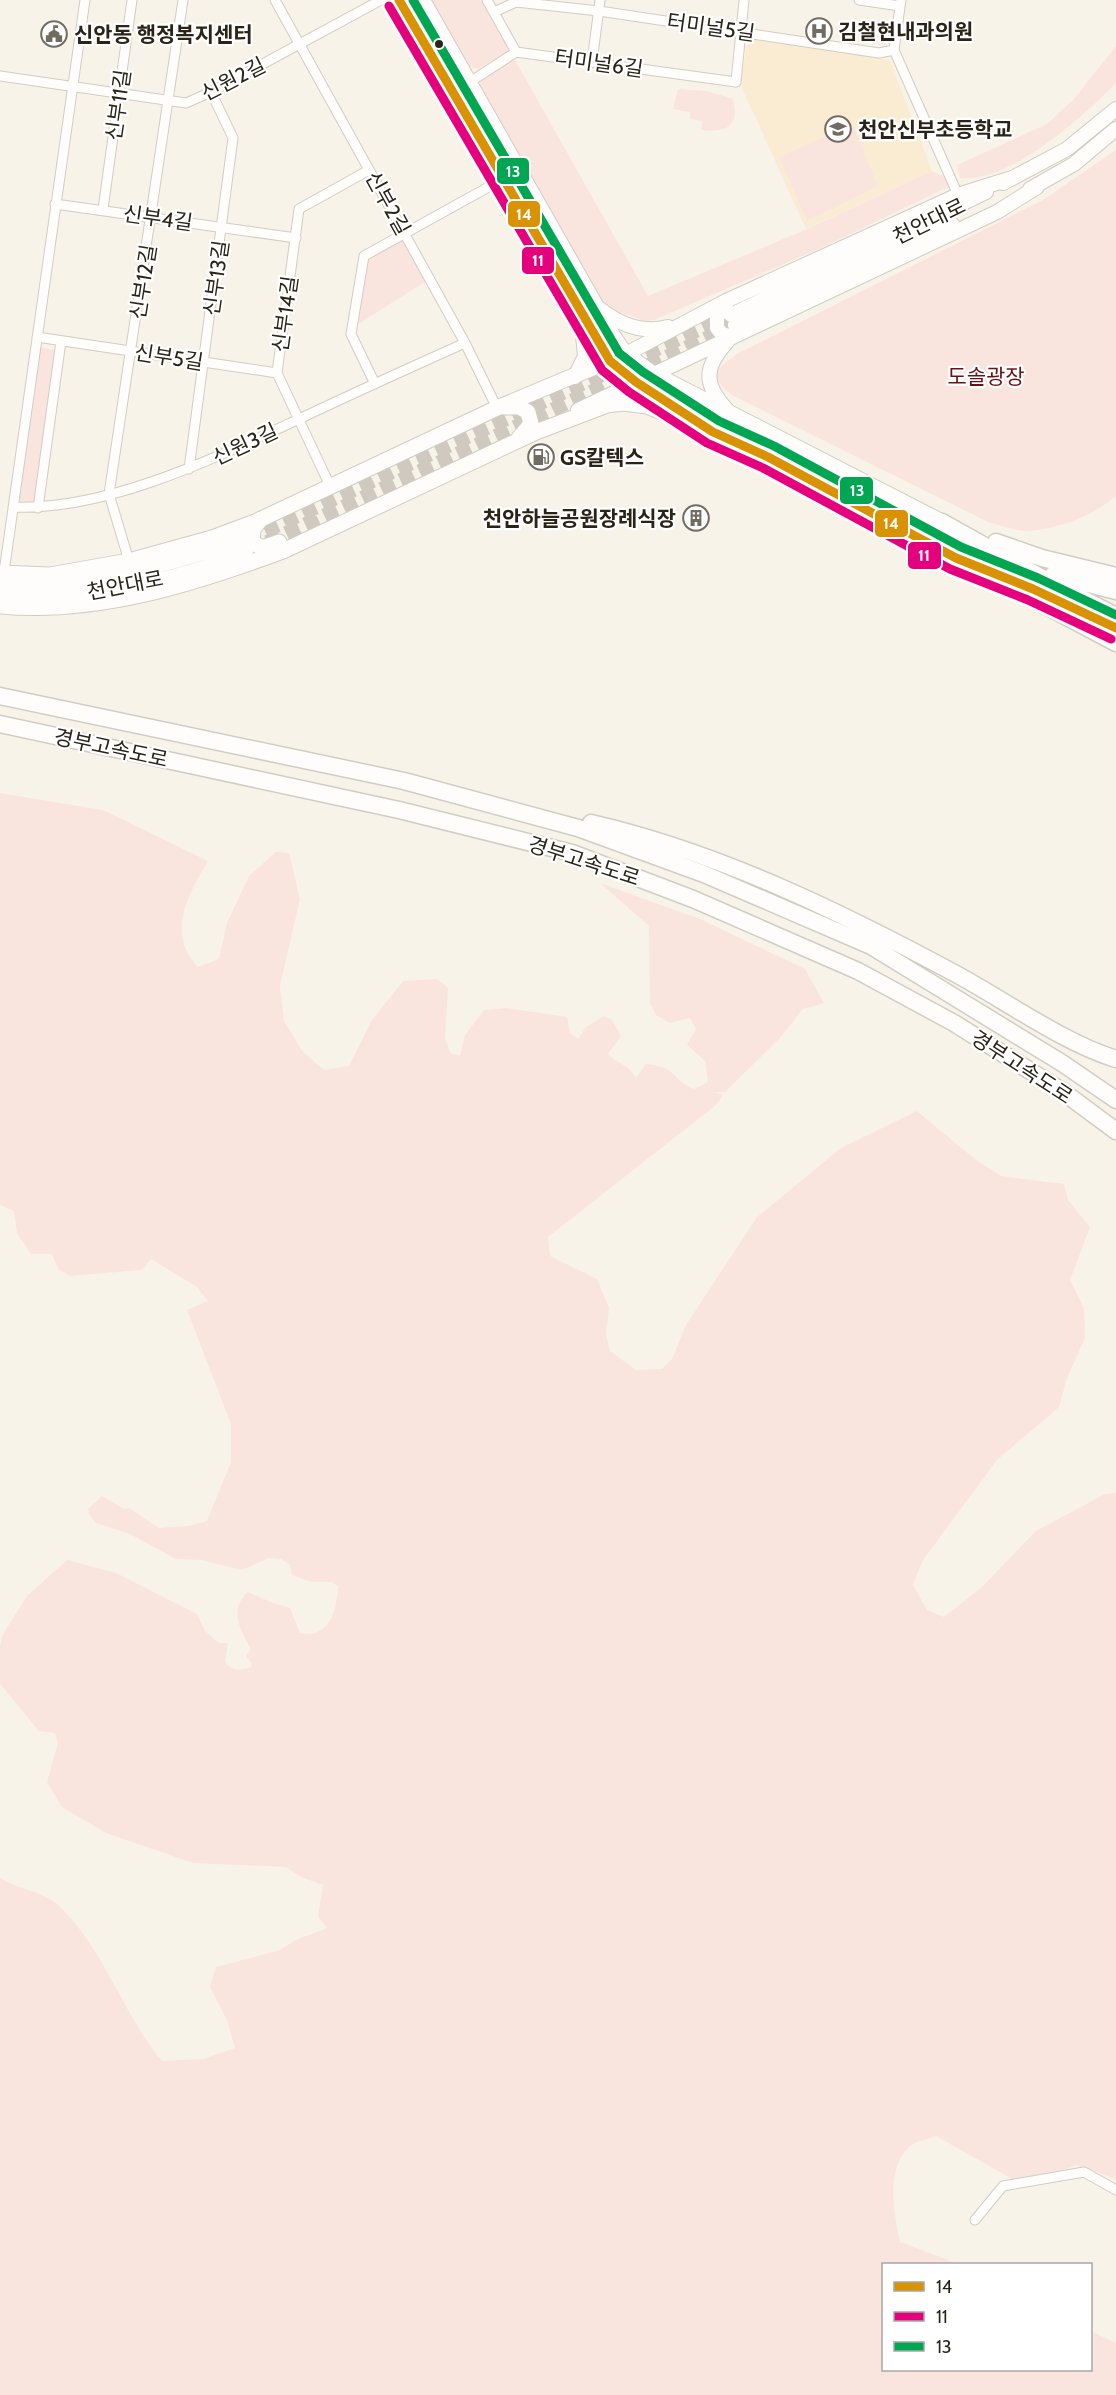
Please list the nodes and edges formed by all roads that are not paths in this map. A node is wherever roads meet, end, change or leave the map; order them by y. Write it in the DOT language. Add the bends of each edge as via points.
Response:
graph roads {
  1 [pos="85,0"];
  2 [pos="132,0"];
  3 [pos="183,0"];
  4 [pos="275,0"];
  5 [pos="381,0"];
  6 [pos="399,0"];
  7 [pos="423,0"];
  8 [pos="487,0"];
  9 [pos="600,0"];
  10 [pos="744,0"];
  11 [pos="859,0"];
  12 [pos="901,3"];
  13 [pos="599,11"];
  14 [pos="494,12"];
  15 [pos="740,32"];
  16 [pos="299,44"];
  17 [pos="894,50"];
  18 [pos="516,52"];
  19 [pos="592,62"];
  20 [pos="0,76"];
  21 [pos="470,82"];
  22 [pos="71,86"];
  23 [pos="211,92"];
  24 [pos="120,93"];
  25 [pos="169,100"];
  26 [pos="1116,109"];
  27 [pos="1116,129"];
  28 [pos="369,170"];
  29 [pos="503,179"];
  30 [pos="1009,179"];
  31 [pos="958,195"];
  32 [pos="55,204"];
  33 [pos="103,209"];
  34 [pos="153,217"];
  35 [pos="223,227"];
  36 [pos="404,232"];
  37 [pos="296,238"];
  38 [pos="728,300"];
  39 [pos="596,305"];
  40 [pos="579,311"];
  41 [pos="688,321"];
  42 [pos="733,325"];
  43 [pos="37,338"];
  44 [pos="61,341"];
  45 [pos="465,343"];
  46 [pos="133,351"];
  47 [pos="626,354"];
  48 [pos="610,361"];
  49 [pos="204,362"];
  50 [pos="277,373"];
  51 [pos="652,373"];
  52 [pos="575,377"];
  53 [pos="636,382"];
  54 [pos="375,384"];
  55 [pos="497,408"];
  56 [pos="733,416"];
  57 [pos="299,419"];
  58 [pos="536,432"];
  59 [pos="713,432"];
  60 [pos="517,440"];
  61 [pos="189,469"];
  62 [pos="331,488"];
  63 [pos="109,494"];
  64 [pos="389,501"];
  65 [pos="13,507"];
  66 [pos="38,508"];
  67 [pos="261,519"];
  68 [pos="942,522"];
  69 [pos="956,558"];
  70 [pos="129,561"];
  71 [pos="1116,576"];
  72 [pos="1,577"];
  73 [pos="1116,591"];
  74 [pos="0,599"];
  75 [pos="0,606"];
  76 [pos="1116,616"];
  77 [pos="1113,637"];
  78 [pos="0,696"];
  79 [pos="0,724"];
  80 [pos="404,781"];
  81 [pos="1116,1059"];
  82 [pos="1062,1091"];
  83 [pos="1116,1100"];
  84 [pos="1116,1131"];
  85 [pos="1116,1138"];
  86 [pos="1116,2190"];
  87 [pos="975,2220"];
  1 -- 22 [label="street"];
  2 -- 24 [label="street, 신부11길"];
  3 -- 25 [label="street, 신부12길"];
  4 -- 16 [label="street, 신부2길"];
  5 -- 16 [label="street, 신원2길"];
  6 -- 29 [label="main road"];
  7 -- 21 [label="main road"];
  8 -- 14 [label="street"];
  9 -- 13 [label="street"];
  10 -- 15 [label="street"];
  11 -- 12 [label="street"];
  12 -- 17 [label="street"];
  13 -- 14 [label="street, 터미널5길" via="516,2"];
  13 -- 15 [label="street, 터미널5길"];
  13 -- 19 [label="street"];
  14 -- 18 [label="street"];
  15 -- 17 [label="street, 터미널5길" via="879,53"];
  15 -- 19 [label="street, 터미널6길" via="736,82"];
  16 -- 23 [label="street, 신원2길"];
  16 -- 28 [label="street, 신부2길"];
  17 -- 31 [label="street"];
  18 -- 19 [label="street, 터미널6길"];
  18 -- 21 [label="street"];
  20 -- 22 [label="street, 신원2길"];
  21 -- 39 [label="main road"];
  22 -- 24 [label="street, 신원2길"];
  22 -- 32 [label="street"];
  23 -- 25 [label="street, 신원2길" via="186,103"];
  23 -- 35 [label="street, 신부13길" via="233,138"];
  24 -- 25 [label="street, 신원2길"];
  24 -- 33 [label="street, 신부11길"];
  25 -- 34 [label="street, 신부12길"];
  26 -- 30 [label="main road, 천안대로" via="1067,149"];
  27 -- 42 [label="main road" via="1074,164 997,212"];
  28 -- 36 [label="street, 신부2길"];
  28 -- 37 [label="street, 신부14길" via="298,209"];
  29 -- 36 [label="street"];
  29 -- 40 [label="main road"];
  30 -- 31 [label="main road"];
  30 -- 42 [label="main road, 천안대로"];
  31 -- 38 [label="main road"];
  32 -- 33 [label="street, 신부4길"];
  32 -- 43 [label="street"];
  33 -- 34 [label="street, 신부4길"];
  34 -- 35 [label="street, 신부4길"];
  34 -- 46 [label="street, 신부12길"];
  35 -- 37 [label="street, 신부4길"];
  35 -- 49 [label="street, 신부13길"];
  36 -- 45 [label="street, 신부2길"];
  36 -- 54 [label="street" via="364,256 351,334"];
  37 -- 50 [label="street, 신부14길"];
  38 -- 41 [label="main road"];
  38 -- 42 [label="main road" via="719,313 717,328 722,334"];
  39 -- 41 [label="main road" via="621,323 645,330"];
  39 -- 47 [label="main road"];
  40 -- 48 [label="main road"];
  40 -- 52 [label="main road" via="586,349"];
  41 -- 47 [label="main road"];
  42 -- 51 [label="main road"];
  42 -- 56 [label="main road" via="708,376 714,394"];
  43 -- 44 [label="street, 신부5길"];
  43 -- 65 [label="street"];
  44 -- 46 [label="street, 신부5길"];
  44 -- 66 [label="street"];
  45 -- 54 [label="street, 신원3길"];
  45 -- 55 [label="street, 신부2길"];
  46 -- 49 [label="street, 신부5길"];
  46 -- 63 [label="street, 신부12길"];
  47 -- 48 [label="main road"];
  47 -- 51 [label="main road"];
  48 -- 52 [label="main road"];
  48 -- 53 [label="main road"];
  49 -- 50 [label="street, 신부5길"];
  49 -- 61 [label="street, 신부13길"];
  50 -- 57 [label="street, 신부14길"];
  51 -- 53 [label="main road"];
  51 -- 56 [label="main road"];
  52 -- 55 [label="main road"];
  53 -- 58 [label="main road"];
  53 -- 59 [label="main road"];
  54 -- 57 [label="street, 신원3길"];
  55 -- 60 [label="main road" via="515,406 528,412 531,424"];
  55 -- 62 [label="main road"];
  56 -- 68 [label="main road"];
  57 -- 61 [label="street, 신원3길"];
  57 -- 62 [label="street, 신부14길"];
  58 -- 59 [label="main road" via="607,405 624,403 647,406"];
  58 -- 60 [label="main road"];
  59 -- 69 [label="main road" via="768,457"];
  60 -- 64 [label="main road"];
  61 -- 63 [label="street, 신원3길"];
  62 -- 67 [label="main road"];
  63 -- 66 [label="street, 신원3길"];
  63 -- 70 [label="street, 신부12길"];
  64 -- 67 [label="main road" via="262,548 251,539"];
  64 -- 75 [label="main road" via="283,552 204,578 117,600 54,607"];
  65 -- 66 [label="street, 신원3길"];
  65 -- 72 [label="street"];
  67 -- 70 [label="main road" via="181,548"];
  68 -- 71 [label="highway" via="1042,558"];
  68 -- 73 [label="highway" via="1047,572"];
  68 -- 76 [label="highway"];
  69 -- 77 [label="highway" via="1033,589"];
  70 -- 72 [label="main road" via="50,575"];
  72 -- 74 [label="main road, 천안대로" via="103,579 245,546 197,569 129,586"];
  78 -- 80 [label="highway, 경부고속도로"];
  79 -- 82 [label="highway, 경부고속도로" via="399,810 572,853 693,899 858,971 954,1023"];
  80 -- 81 [label="highway" via="621,830 718,862 889,939 1080,1045"];
  80 -- 83 [label="highway, 경부고속도로" via="578,828 704,874 871,946 1009,1029"];
  82 -- 84 [label="highway, 경부고속도로"];
  82 -- 85 [label="highway"];
  86 -- 87 [label="street" via="1084,2172 1003,2186"];
}
